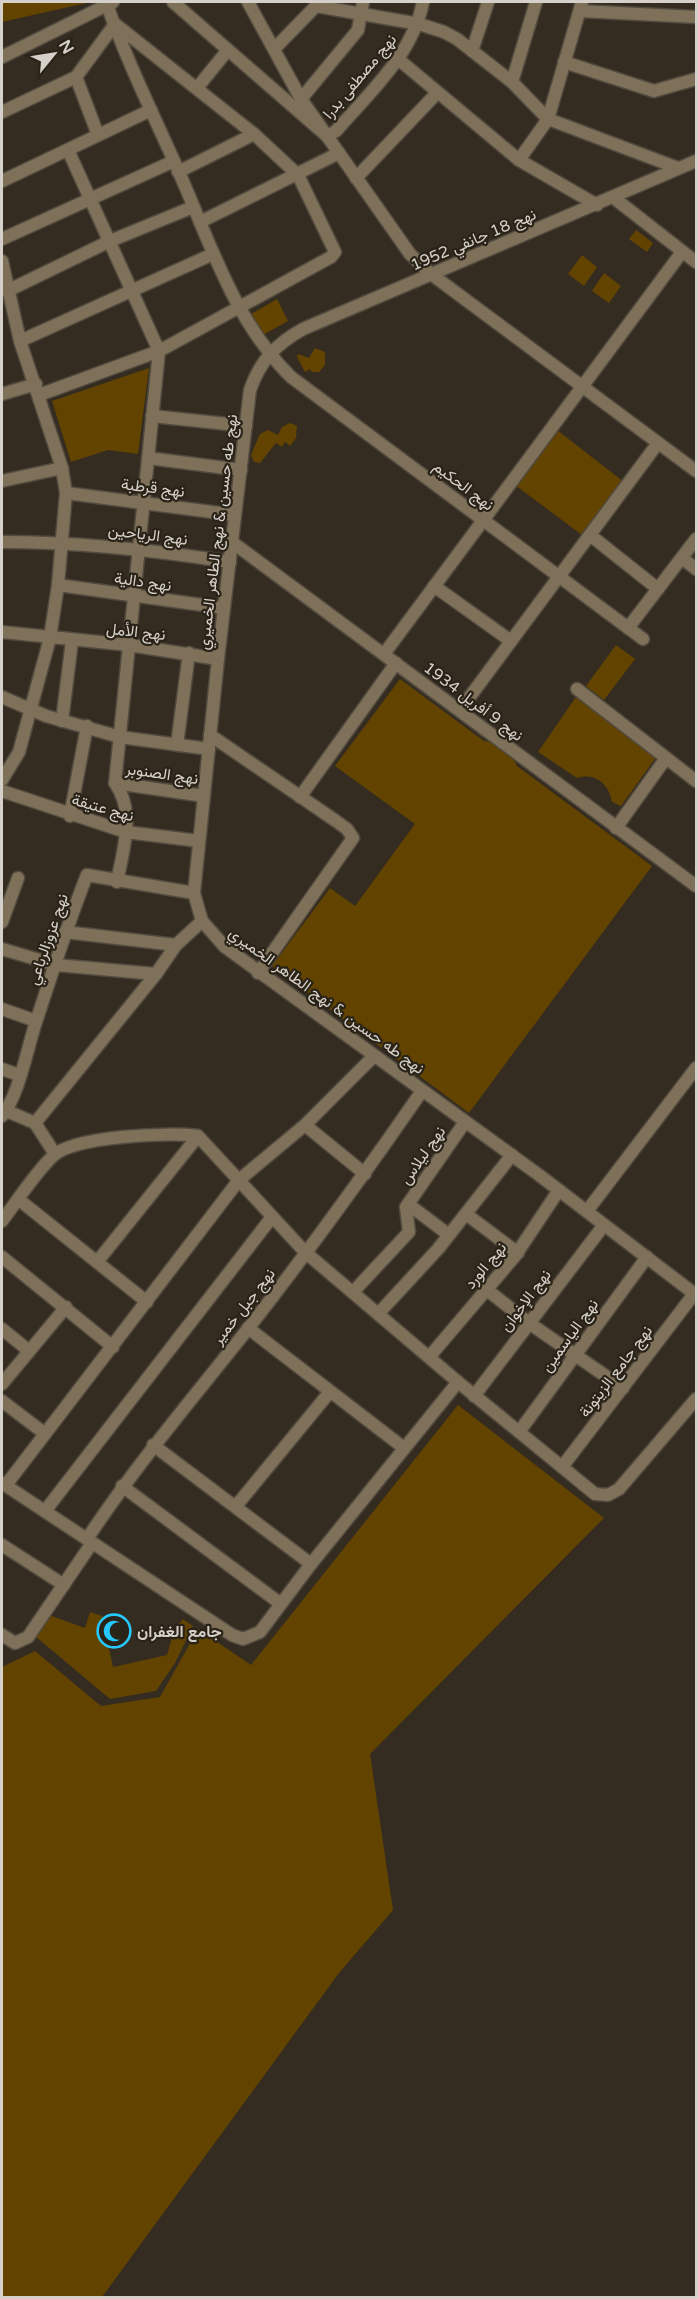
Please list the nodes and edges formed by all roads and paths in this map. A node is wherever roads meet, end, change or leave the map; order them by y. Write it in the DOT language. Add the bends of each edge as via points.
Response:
graph roads {
  1 [pos="173,2"];
  2 [pos="248,2"];
  3 [pos="423,2"];
  4 [pos="488,2"];
  5 [pos="536,2"];
  6 [pos="109,3"];
  7 [pos="310,5"];
  8 [pos="581,6"];
  9 [pos="362,8"];
  10 [pos="696,17"];
  11 [pos="115,24"];
  12 [pos="419,24"];
  13 [pos="274,49"];
  14 [pos="227,51"];
  15 [pos="472,51"];
  16 [pos="2,57"];
  17 [pos="398,59"];
  18 [pos="564,62"];
  19 [pos="76,78"];
  20 [pos="696,79"];
  21 [pos="512,82"];
  22 [pos="197,88"];
  23 [pos="438,93"];
  24 [pos="301,99"];
  25 [pos="151,110"];
  26 [pos="2,112"];
  27 [pos="548,119"];
  28 [pos="254,134"];
  29 [pos="98,135"];
  30 [pos="327,136"];
  31 [pos="68,150"];
  32 [pos="339,153"];
  33 [pos="519,160"];
  34 [pos="696,161"];
  35 [pos="176,166"];
  36 [pos="678,168"];
  37 [pos="298,175"];
  38 [pos="356,178"];
  39 [pos="2,181"];
  40 [pos="90,198"];
  41 [pos="614,198"];
  42 [pos="597,204"];
  43 [pos="193,207"];
  44 [pos="200,222"];
  45 [pos="2,239"];
  46 [pos="110,242"];
  47 [pos="682,252"];
  48 [pos="213,254"];
  49 [pos="695,259"];
  50 [pos="2,265"];
  51 [pos="431,274"];
  52 [pos="7,291"];
  53 [pos="131,291"];
  54 [pos="239,307"];
  55 [pos="20,341"];
  56 [pos="159,351"];
  57 [pos="268,354"];
  58 [pos="582,387"];
  59 [pos="38,390"];
  60 [pos="2,394"];
  61 [pos="152,416"];
  62 [pos="246,426"];
  63 [pos="658,443"];
  64 [pos="148,458"];
  65 [pos="62,468"];
  66 [pos="241,470"];
  67 [pos="696,471"];
  68 [pos="2,481"];
  69 [pos="66,493"];
  70 [pos="143,502"];
  71 [pos="235,514"];
  72 [pos="483,520"];
  73 [pos="590,535"];
  74 [pos="696,539"];
  75 [pos="2,542"];
  76 [pos="62,542"];
  77 [pos="232,542"];
  78 [pos="139,548"];
  79 [pos="682,558"];
  80 [pos="230,562"];
  81 [pos="696,569"];
  82 [pos="559,576"];
  83 [pos="58,585"];
  84 [pos="434,586"];
  85 [pos="658,589"];
  86 [pos="134,596"];
  87 [pos="224,608"];
  88 [pos="628,628"];
  89 [pos="2,632"];
  90 [pos="50,638"];
  91 [pos="643,639"];
  92 [pos="72,641"];
  93 [pos="511,642"];
  94 [pos="129,645"];
  95 [pos="189,653"];
  96 [pos="384,654"];
  97 [pos="218,659"];
  98 [pos="396,663"];
  99 [pos="577,689"];
  100 [pos="2,697"];
  101 [pos="460,710"];
  102 [pos="32,711"];
  103 [pos="62,721"];
  104 [pos="87,726"];
  105 [pos="210,735"];
  106 [pos="120,737"];
  107 [pos="177,745"];
  108 [pos="209,749"];
  109 [pos="666,758"];
  110 [pos="2,780"];
  111 [pos="696,781"];
  112 [pos="116,783"];
  113 [pos="2,792"];
  114 [pos="204,796"];
  115 [pos="300,797"];
  116 [pos="70,816"];
  117 [pos="616,828"];
  118 [pos="126,832"];
  119 [pos="199,842"];
  120 [pos="18,878"];
  121 [pos="117,882"];
  122 [pos="696,886"];
  123 [pos="194,893"];
  124 [pos="202,921"];
  125 [pos="2,922"];
  126 [pos="65,932"];
  127 [pos="176,945"];
  128 [pos="2,949"];
  129 [pos="56,965"];
  130 [pos="258,973"];
  131 [pos="156,974"];
  132 [pos="2,1010"];
  133 [pos="36,1021"];
  134 [pos="374,1056"];
  135 [pos="696,1068"];
  136 [pos="2,1069"];
  137 [pos="19,1075"];
  138 [pos="692,1082"];
  139 [pos="422,1091"];
  140 [pos="3,1112"];
  141 [pos="465,1122"];
  142 [pos="35,1123"];
  143 [pos="305,1125"];
  144 [pos="198,1136"];
  145 [pos="55,1154"];
  146 [pos="512,1155"];
  147 [pos="365,1174"];
  148 [pos="239,1180"];
  149 [pos="559,1190"];
  150 [pos="18,1199"];
  151 [pos="408,1204"];
  152 [pos="587,1211"];
  153 [pos="466,1214"];
  154 [pos="272,1217"];
  155 [pos="2,1221"];
  156 [pos="604,1225"];
  157 [pos="449,1235"];
  158 [pos="305,1252"];
  159 [pos="518,1253"];
  160 [pos="2,1257"];
  161 [pos="646,1257"];
  162 [pos="98,1262"];
  163 [pos="486,1289"];
  164 [pos="353,1292"];
  165 [pos="695,1295"];
  166 [pos="147,1302"];
  167 [pos="66,1307"];
  168 [pos="378,1314"];
  169 [pos="529,1323"];
  170 [pos="248,1328"];
  171 [pos="2,1329"];
  172 [pos="113,1347"];
  173 [pos="28,1350"];
  174 [pos="575,1355"];
  175 [pos="430,1356"];
  176 [pos="458,1382"];
  177 [pos="2,1384"];
  178 [pos="623,1388"];
  179 [pos="328,1393"];
  180 [pos="474,1396"];
  181 [pos="696,1399"];
  182 [pos="2,1401"];
  183 [pos="519,1432"];
  184 [pos="44,1433"];
  185 [pos="153,1444"];
  186 [pos="404,1448"];
  187 [pos="562,1467"];
  188 [pos="4,1484"];
  189 [pos="122,1486"];
  190 [pos="236,1506"];
  191 [pos="45,1511"];
  192 [pos="90,1541"];
  193 [pos="2,1545"];
  194 [pos="311,1564"];
  195 [pos="64,1585"];
  196 [pos="281,1604"];
  197 [pos="2,1635"];
  1 -- 14 [label="street"];
  2 -- 13 [label="street"];
  3 -- 12 [label="street, نهج مصطفى بدرا"];
  4 -- 15 [label="street"];
  5 -- 21 [label="street"];
  6 -- 11 [label="street, نهج الحكيم"];
  6 -- 16 [label="street"];
  7 -- 9 [label="street"];
  7 -- 13 [label="street"];
  8 -- 10 [label="street"];
  8 -- 18 [label="street"];
  9 -- 12 [label="street"];
  9 -- 24 [label="street" via="358,30"];
  11 -- 19 [label="street"];
  11 -- 22 [label="street"];
  11 -- 25 [label="street, نهج الحكيم"];
  12 -- 15 [label="street" via="451,36"];
  12 -- 17 [label="street, نهج مصطفى بدرا"];
  13 -- 24 [label="street"];
  14 -- 22 [label="street"];
  14 -- 30 [label="street"];
  15 -- 21 [label="street"];
  17 -- 23 [label="street"];
  17 -- 30 [label="street, نهج مصطفى بدرا" via="336,131"];
  18 -- 20 [label="street" via="654,91"];
  18 -- 27 [label="street"];
  19 -- 26 [label="street"];
  19 -- 29 [label="street"];
  21 -- 27 [label="street"];
  22 -- 28 [label="street"];
  23 -- 33 [label="street"];
  23 -- 38 [label="street"];
  24 -- 30 [label="street"];
  25 -- 29 [label="street"];
  25 -- 35 [label="street, نهج الحكيم"];
  27 -- 33 [label="street"];
  27 -- 36 [label="street"];
  28 -- 35 [label="street"];
  28 -- 37 [label="street"];
  29 -- 31 [label="street"];
  30 -- 32 [label="street"];
  31 -- 39 [label="street"];
  31 -- 40 [label="street"];
  32 -- 37 [label="street"];
  32 -- 38 [label="street"];
  33 -- 42 [label="street"];
  34 -- 36 [label="street, نهج 18 جانفي 1952"];
  35 -- 40 [label="street"];
  35 -- 43 [label="street, نهج الحكيم"];
  36 -- 41 [label="street, نهج 18 جانفي 1952"];
  37 -- 44 [label="street"];
  37 -- 54 [label="street" via="335,252"];
  38 -- 51 [label="street" via="410,254"];
  40 -- 45 [label="street"];
  40 -- 46 [label="street"];
  41 -- 42 [label="street, نهج 18 جانفي 1952"];
  41 -- 47 [label="street"];
  42 -- 51 [label="street, نهج 18 جانفي 1952"];
  43 -- 44 [label="street, نهج الحكيم"];
  43 -- 46 [label="street"];
  44 -- 48 [label="street, نهج الحكيم"];
  46 -- 52 [label="street"];
  46 -- 53 [label="street"];
  47 -- 49 [label="street"];
  47 -- 58 [label="street"];
  48 -- 53 [label="street"];
  48 -- 54 [label="street, نهج الحكيم"];
  50 -- 52 [label="street"];
  51 -- 57 [label="street, نهج 18 جانفي 1952" via="303,329"];
  51 -- 58 [label="street"];
  52 -- 55 [label="street"];
  53 -- 55 [label="street"];
  53 -- 56 [label="street"];
  54 -- 56 [label="street"];
  54 -- 57 [label="street, نهج الحكيم"];
  55 -- 59 [label="street"];
  56 -- 59 [label="street"];
  56 -- 61 [label="street"];
  57 -- 62 [label="street, نهج طه حسين & نهج الطاهر الخميري" via="250,390"];
  57 -- 72 [label="street, نهج الحكيم" via="291,377"];
  58 -- 63 [label="street"];
  58 -- 72 [label="street"];
  59 -- 60 [label="street"];
  59 -- 65 [label="street"];
  61 -- 62 [label="street"];
  61 -- 64 [label="street"];
  62 -- 66 [label="street, نهج طه حسين & نهج الطاهر الخميري"];
  63 -- 67 [label="street"];
  63 -- 73 [label="street"];
  64 -- 66 [label="street"];
  64 -- 70 [label="street"];
  65 -- 68 [label="street"];
  65 -- 69 [label="street"];
  66 -- 71 [label="street, نهج طه حسين & نهج الطاهر الخميري"];
  69 -- 70 [label="street, نهج قرطبة"];
  69 -- 76 [label="street"];
  70 -- 71 [label="street, نهج قرطبة"];
  70 -- 78 [label="street"];
  71 -- 77 [label="street, نهج طه حسين & نهج الطاهر الخميري"];
  72 -- 82 [label="street, نهج الحكيم"];
  72 -- 84 [label="street"];
  73 -- 82 [label="street"];
  73 -- 85 [label="street"];
  74 -- 79 [label="street"];
  75 -- 76 [label="street, نهج الرياحين"];
  76 -- 78 [label="street, نهج الرياحين"];
  76 -- 83 [label="street"];
  77 -- 80 [label="street, نهج طه حسين & نهج الطاهر الخميري"];
  77 -- 96 [label="street, نهج 9 أفريل 1934"];
  78 -- 80 [label="street, نهج الرياحين"];
  78 -- 86 [label="street"];
  79 -- 81 [label="street"];
  79 -- 85 [label="street"];
  80 -- 87 [label="street, نهج طه حسين & نهج الطاهر الخميري"];
  82 -- 88 [label="street, نهج الحكيم"];
  82 -- 93 [label="street"];
  83 -- 86 [label="street, نهج دالية"];
  83 -- 90 [label="street"];
  84 -- 93 [label="street"];
  84 -- 96 [label="street"];
  85 -- 88 [label="street"];
  86 -- 87 [label="street, نهج دالية"];
  86 -- 94 [label="street"];
  87 -- 97 [label="street, نهج طه حسين & نهج الطاهر الخميري"];
  88 -- 91 [label="street, نهج الحكيم"];
  89 -- 90 [label="street, نهج الأمل"];
  90 -- 92 [label="street, نهج الأمل"];
  90 -- 102 [label="street"];
  92 -- 94 [label="street, نهج الأمل"];
  92 -- 103 [label="street"];
  93 -- 101 [label="street"];
  94 -- 95 [label="street, نهج الأمل"];
  94 -- 106 [label="street"];
  95 -- 97 [label="street, نهج الأمل"];
  95 -- 107 [label="street"];
  96 -- 98 [label="street, نهج 9 أفريل 1934"];
  97 -- 105 [label="street, نهج طه حسين & نهج الطاهر الخميري"];
  98 -- 101 [label="street, نهج 9 أفريل 1934"];
  98 -- 115 [label="street"];
  99 -- 109 [label="street"];
  100 -- 102 [label="street" via="22,703"];
  101 -- 117 [label="street, نهج 9 أفريل 1934"];
  102 -- 103 [label="street"];
  102 -- 110 [label="street" via="19,752"];
  103 -- 104 [label="street"];
  104 -- 106 [label="street"];
  104 -- 116 [label="street"];
  105 -- 108 [label="street, نهج طه حسين & نهج الطاهر الخميري"];
  105 -- 115 [label="street"];
  106 -- 107 [label="street"];
  106 -- 112 [label="street"];
  107 -- 108 [label="street"];
  108 -- 114 [label="street, نهج طه حسين & نهج الطاهر الخميري"];
  109 -- 111 [label="street"];
  109 -- 117 [label="street"];
  112 -- 114 [label="street, نهج الصنوبر"];
  112 -- 118 [label="street" via="127,807"];
  113 -- 116 [label="street, نهج عتيقة"];
  114 -- 119 [label="street, نهج طه حسين & نهج الطاهر الخميري"];
  115 -- 130 [label="street" via="347,829 352,840"];
  116 -- 118 [label="street, نهج عتيقة"];
  117 -- 122 [label="street, نهج 9 أفريل 1934"];
  118 -- 119 [label="street, نهج عتيقة"];
  118 -- 121 [label="street"];
  119 -- 123 [label="street, نهج طه حسين & نهج الطاهر الخميري"];
  120 -- 125 [label="street"];
  121 -- 123 [label="street, نهج عزوزالرباعي"];
  121 -- 126 [label="street, نهج عزوزالرباعي" via="87,875"];
  123 -- 124 [label="street, نهج طه حسين & نهج الطاهر الخميري"];
  124 -- 127 [label="street"];
  124 -- 130 [label="street, نهج طه حسين & نهج الطاهر الخميري" via="225,947"];
  126 -- 127 [label="street"];
  126 -- 129 [label="street, نهج عزوزالرباعي"];
  127 -- 131 [label="street"];
  128 -- 129 [label="street"];
  129 -- 131 [label="street"];
  129 -- 133 [label="street, نهج عزوزالرباعي"];
  130 -- 134 [label="street, نهج طه حسين & نهج الطاهر الخميري"];
  131 -- 142 [label="street"];
  132 -- 133 [label="street"];
  133 -- 137 [label="street, نهج عزوزالرباعي"];
  134 -- 139 [label="street, نهج طه حسين & نهج الطاهر الخميري"];
  134 -- 143 [label="street"];
  135 -- 138 [label="street"];
  136 -- 137 [label="street"];
  137 -- 140 [label="street, نهج عزوزالرباعي"];
  138 -- 152 [label="street"];
  139 -- 141 [label="street, نهج طه حسين & نهج الطاهر الخميري"];
  139 -- 147 [label="street, نهج جبل خمير"];
  140 -- 142 [label="street"];
  141 -- 146 [label="street, نهج طه حسين & نهج الطاهر الخميري"];
  141 -- 151 [label="street, نهج ليلاس"];
  142 -- 145 [label="street"];
  143 -- 147 [label="street"];
  143 -- 148 [label="street"];
  144 -- 145 [label="street" via="164,1132 86,1143"];
  144 -- 148 [label="street"];
  144 -- 162 [label="street"];
  145 -- 150 [label="street"];
  146 -- 149 [label="street, نهج طه حسين & نهج الطاهر الخميري"];
  146 -- 153 [label="street"];
  147 -- 158 [label="street, نهج جبل خمير"];
  148 -- 154 [label="street"];
  148 -- 166 [label="street"];
  149 -- 152 [label="street, نهج طه حسين & نهج الطاهر الخميري"];
  149 -- 159 [label="street, نهج الورد"];
  150 -- 155 [label="street"];
  150 -- 162 [label="street"];
  151 -- 157 [label="street"];
  151 -- 164 [label="street, نهج ليلاس" via="409,1233"];
  152 -- 156 [label="street, نهج طه حسين & نهج الطاهر الخميري"];
  153 -- 157 [label="street"];
  153 -- 159 [label="street"];
  154 -- 158 [label="street"];
  154 -- 191 [label="street"];
  156 -- 161 [label="street, نهج طه حسين & نهج الطاهر الخميري"];
  156 -- 169 [label="street, نهج الإخوان"];
  157 -- 168 [label="street"];
  158 -- 164 [label="street"];
  158 -- 170 [label="street, نهج جبل خمير"];
  159 -- 163 [label="street, نهج الورد"];
  160 -- 167 [label="street"];
  161 -- 165 [label="street, نهج طه حسين & نهج الطاهر الخميري"];
  161 -- 174 [label="street, نهج الياسمين"];
  162 -- 166 [label="street"];
  163 -- 169 [label="street"];
  163 -- 175 [label="street, نهج الورد"];
  164 -- 168 [label="street"];
  165 -- 178 [label="street, نهج جامع الزيتونة"];
  166 -- 172 [label="street"];
  167 -- 172 [label="street"];
  167 -- 173 [label="street"];
  168 -- 175 [label="street"];
  169 -- 174 [label="street"];
  169 -- 180 [label="street, نهج الإخوان"];
  170 -- 179 [label="street"];
  170 -- 185 [label="street, نهج جبل خمير"];
  171 -- 173 [label="street"];
  172 -- 184 [label="street"];
  173 -- 177 [label="street"];
  174 -- 178 [label="street"];
  174 -- 183 [label="street, نهج الياسمين"];
  175 -- 176 [label="street"];
  176 -- 180 [label="street"];
  176 -- 186 [label="street"];
  178 -- 187 [label="street, نهج جامع الزيتونة"];
  179 -- 186 [label="street"];
  179 -- 190 [label="street"];
  180 -- 183 [label="street"];
  181 -- 187 [label="street" via="614,1493 596,1494"];
  182 -- 184 [label="street"];
  183 -- 187 [label="street"];
  184 -- 188 [label="street"];
  185 -- 189 [label="street, نهج جبل خمير"];
  185 -- 190 [label="street"];
  186 -- 194 [label="street"];
  188 -- 191 [label="street"];
  189 -- 192 [label="street, نهج جبل خمير"];
  189 -- 196 [label="street"];
  190 -- 194 [label="street"];
  191 -- 192 [label="street"];
  192 -- 195 [label="street, نهج جبل خمير"];
  192 -- 196 [label="street" via="238,1638 260,1632"];
  193 -- 195 [label="street"];
  194 -- 196 [label="street"];
  195 -- 197 [label="street, نهج جبل خمير" via="28,1637 15,1643"];
}
